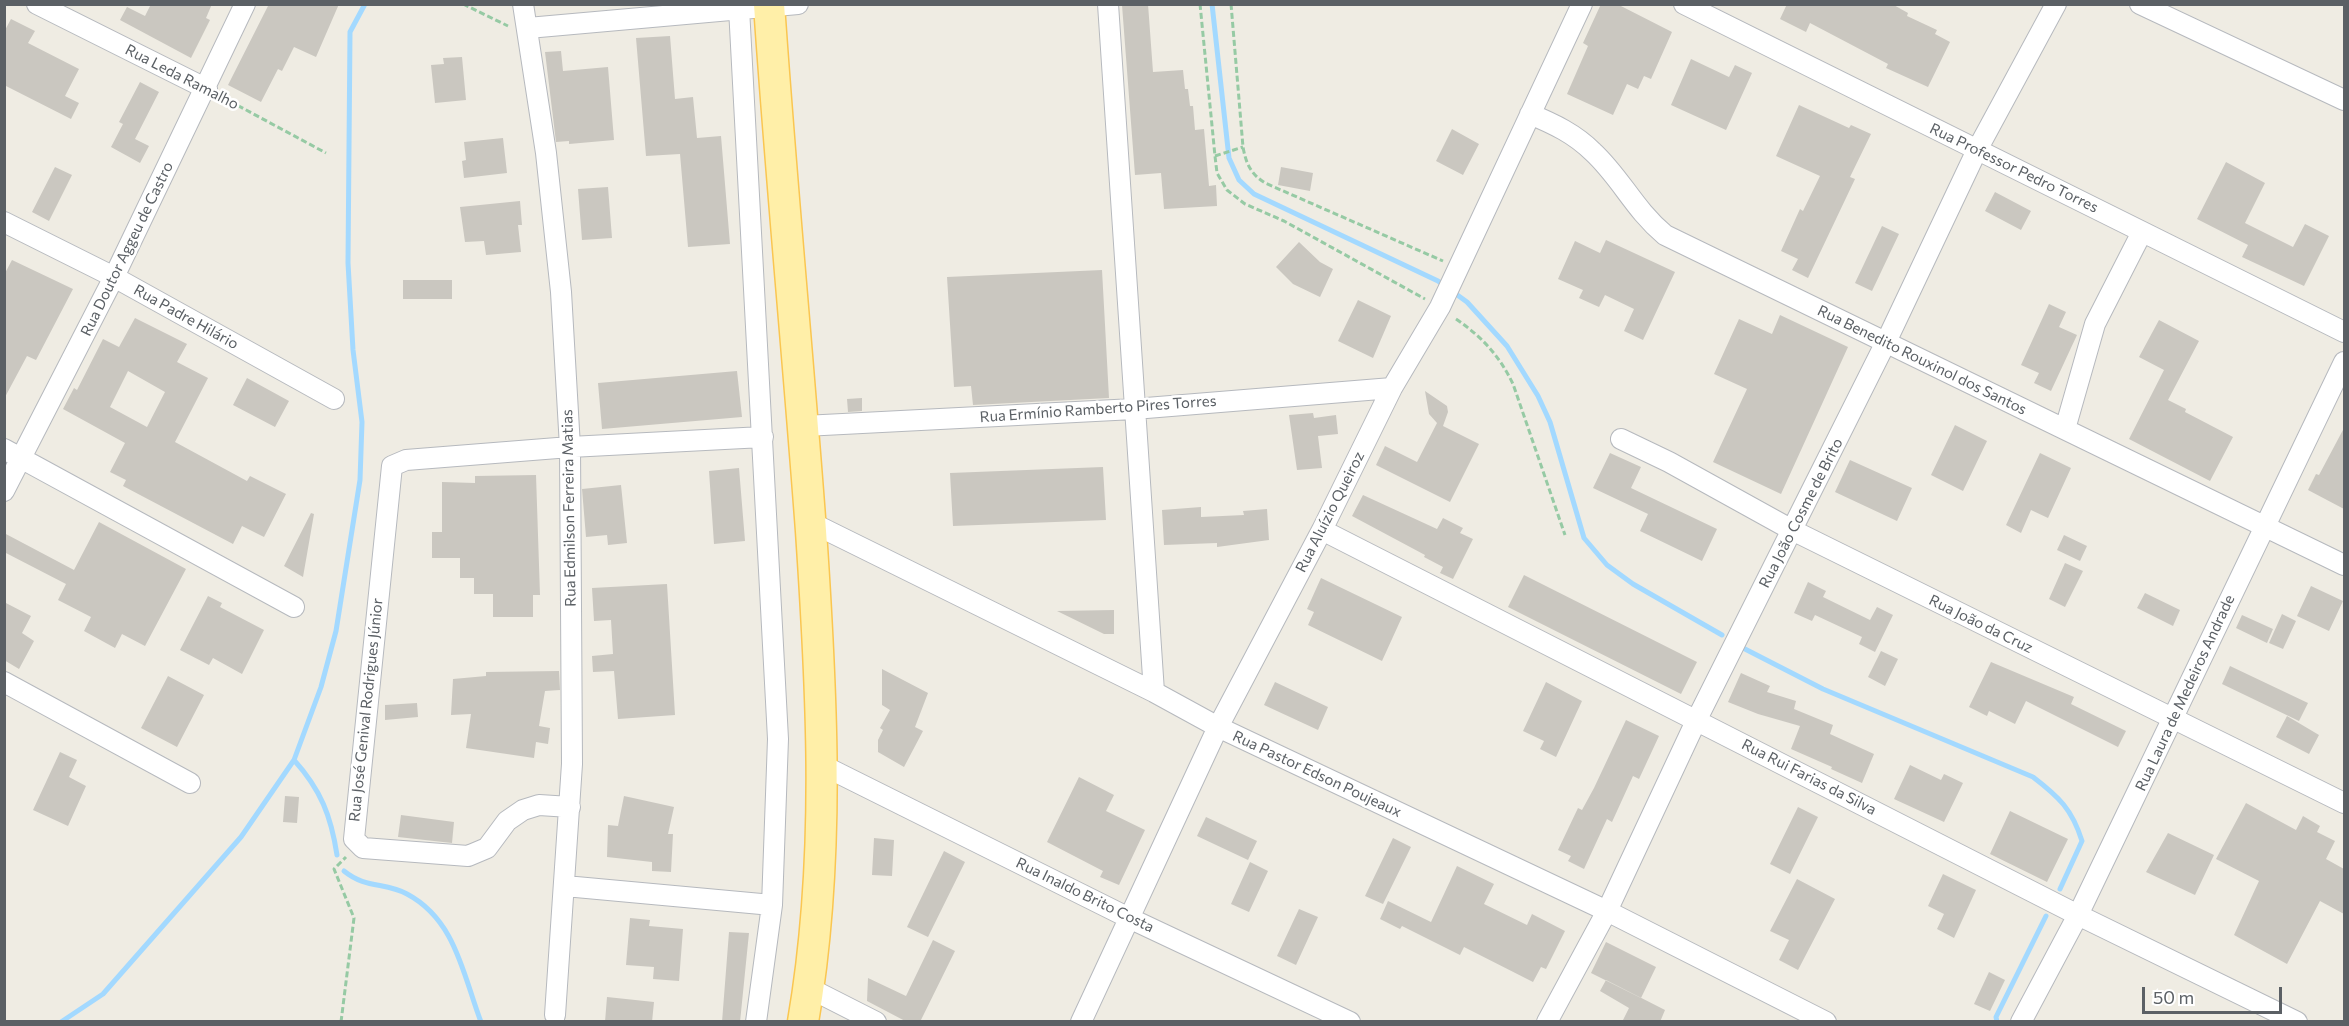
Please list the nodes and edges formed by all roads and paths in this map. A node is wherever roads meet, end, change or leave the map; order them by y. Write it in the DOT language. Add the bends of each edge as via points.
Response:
graph roads {
  1 [pos="37,4"];
  2 [pos="245,4"];
  3 [pos="463,4"];
  4 [pos="523,4"];
  5 [pos="798,4"];
  6 [pos="1108,4"];
  7 [pos="1200,4"];
  8 [pos="1231,4"];
  9 [pos="1582,4"];
  10 [pos="1684,4"];
  11 [pos="2056,4"];
  12 [pos="2140,4"];
  13 [pos="769,5"];
  14 [pos="739,8"];
  15 [pos="528,27"];
  16 [pos="207,89"];
  17 [pos="2344,100"];
  18 [pos="1530,114"];
  19 [pos="1243,147"];
  20 [pos="1977,150"];
  21 [pos="326,153"];
  22 [pos="1215,156"];
  23 [pos="4,222"];
  24 [pos="2142,232"];
  25 [pos="1458,268"];
  26 [pos="114,277"];
  27 [pos="1440,307"];
  28 [pos="2344,332"];
  29 [pos="1886,342"];
  30 [pos="2344,362"];
  31 [pos="1392,387"];
  32 [pos="334,399"];
  33 [pos="1134,409"];
  34 [pos="804,426"];
  35 [pos="2065,429"];
  36 [pos="763,437"];
  37 [pos="1621,439"];
  38 [pos="570,447"];
  39 [pos="4,448"];
  40 [pos="22,458"];
  41 [pos="4,491"];
  42 [pos="810,522"];
  43 [pos="2265,525"];
  44 [pos="1322,530"];
  45 [pos="1792,530"];
  46 [pos="1565,535"];
  47 [pos="2344,565"];
  48 [pos="294,607"];
  49 [pos="4,682"];
  50 [pos="1154,692"];
  51 [pos="1697,719"];
  52 [pos="2173,720"];
  53 [pos="1218,727"];
  54 [pos="822,765"];
  55 [pos="190,783"];
  56 [pos="2344,802"];
  57 [pos="570,807"];
  58 [pos="333,869"];
  59 [pos="565,886"];
  60 [pos="772,906"];
  61 [pos="1607,911"];
  62 [pos="2078,915"];
  63 [pos="1129,918"];
  64 [pos="809,988"];
  65 [pos="555,1015"];
  66 [pos="341,1022"];
  67 [pos="756,1022"];
  68 [pos="803,1022"];
  69 [pos="876,1022"];
  70 [pos="1081,1022"];
  71 [pos="1350,1022"];
  72 [pos="1547,1022"];
  73 [pos="1826,1022"];
  74 [pos="2021,1022"];
  75 [pos="2297,1022"];
  1 -- 16 [label="street, Rua Leda Ramalho"];
  2 -- 16 [label="street, Rua Doutor Aggeu de Castro"];
  3 -- 15 [label="path" via="504,26"];
  4 -- 15 [label="street, Rua Edmilson Ferreira Matias"];
  5 -- 13 [label="street"];
  6 -- 33 [label="street"];
  7 -- 22 [label="path"];
  8 -- 19 [label="path"];
  9 -- 18 [label="street, Rua Aluízio Queiroz"];
  10 -- 20 [label="street, Rua Professor Pedro Torres"];
  11 -- 20 [label="street, Rua João Cosme de Brito"];
  12 -- 17 [label="street"];
  13 -- 14 [label="street"];
  13 -- 34 [label="main road"];
  14 -- 15 [label="street"];
  14 -- 36 [label="street"];
  15 -- 38 [label="street, Rua Edmilson Ferreira Matias" via="561,292"];
  16 -- 21 [label="path, Rua Leda Ramalho"];
  16 -- 26 [label="street, Rua Doutor Aggeu de Castro"];
  18 -- 25 [label="street, Rua Aluízio Queiroz"];
  18 -- 29 [label="street, Rua Benedito Rouxinol dos Santos" via="1565,129 1594,152 1645,218 1665,235"];
  19 -- 22 [label="path"];
  19 -- 25 [label="path" via="1253,175 1265,183"];
  20 -- 24 [label="street, Rua Professor Pedro Torres"];
  20 -- 29 [label="street, Rua João Cosme de Brito"];
  22 -- 27 [label="path" via="1217,173 1227,190 1245,204 1284,221"];
  23 -- 26 [label="street, Rua Padre Hilário"];
  24 -- 28 [label="street, Rua Professor Pedro Torres"];
  24 -- 35 [label="street" via="2095,324"];
  25 -- 27 [label="street, Rua Aluízio Queiroz"];
  26 -- 32 [label="street, Rua Padre Hilário"];
  26 -- 40 [label="street, Rua Doutor Aggeu de Castro"];
  27 -- 31 [label="street, Rua Aluízio Queiroz"];
  27 -- 46 [label="path" via="1483,338 1503,363"];
  29 -- 35 [label="street, Rua Benedito Rouxinol dos Santos"];
  29 -- 45 [label="street, Rua João Cosme de Brito"];
  30 -- 43 [label="street, Rua Laura de Medeiros Andrade"];
  31 -- 33 [label="street, Rua Ermínio Ramberto Pires Torres"];
  31 -- 44 [label="street, Rua Aluízio Queiroz"];
  33 -- 34 [label="street, Rua Ermínio Ramberto Pires Torres"];
  33 -- 50 [label="street"];
  34 -- 42 [label="main road"];
  35 -- 43 [label="street, Rua Benedito Rouxinol dos Santos"];
  36 -- 38 [label="street"];
  36 -- 60 [label="street" via="778,739"];
  37 -- 45 [label="street, Rua João da Cruz"];
  38 -- 57 [label="street, Rua Edmilson Ferreira Matias"];
  38 -- 57 [label="street, Rua José Genival Rodrigues Júnior" via="406,460 396,462 391,470 354,839 363,848 468,856 487,848 507,821 524,810 540,805"];
  39 -- 40 [label="street"];
  40 -- 41 [label="street, Rua Doutor Aggeu de Castro"];
  40 -- 48 [label="street"];
  42 -- 50 [label="street, Rua Pastor Edson Poujeaux"];
  42 -- 54 [label="main road" via="821,676"];
  43 -- 47 [label="street, Rua Benedito Rouxinol dos Santos"];
  43 -- 52 [label="street, Rua Laura de Medeiros Andrade"];
  44 -- 51 [label="street, Rua Rui Farias da Silva"];
  44 -- 53 [label="street, Rua Aluízio Queiroz"];
  45 -- 51 [label="street, Rua João Cosme de Brito"];
  45 -- 52 [label="street, Rua João da Cruz"];
  49 -- 55 [label="street"];
  50 -- 53 [label="street, Rua Pastor Edson Poujeaux"];
  51 -- 61 [label="street, Rua João Cosme de Brito"];
  51 -- 62 [label="street, Rua Rui Farias da Silva"];
  52 -- 56 [label="street, Rua João da Cruz"];
  52 -- 62 [label="street, Rua Laura de Medeiros Andrade"];
  53 -- 61 [label="street, Rua Pastor Edson Poujeaux"];
  53 -- 63 [label="street, Rua Aluízio Queiroz"];
  54 -- 63 [label="street, Rua Inaldo Brito Costa"];
  54 -- 64 [label="main road" via="818,890"];
  57 -- 59 [label="street, Rua Edmilson Ferreira Matias"];
  58 -- 66 [label="path" via="354,918"];
  59 -- 60 [label="street"];
  59 -- 65 [label="street, Rua Edmilson Ferreira Matias"];
  60 -- 67 [label="street"];
  61 -- 72 [label="street, Rua João Cosme de Brito"];
  61 -- 73 [label="street, Rua Pastor Edson Poujeaux"];
  62 -- 74 [label="street, Rua Laura de Medeiros Andrade"];
  62 -- 75 [label="street, Rua Rui Farias da Silva"];
  63 -- 70 [label="street, Rua Aluízio Queiroz"];
  63 -- 71 [label="street, Rua Inaldo Brito Costa"];
  64 -- 68 [label="main road"];
  64 -- 69 [label="street"];
}
